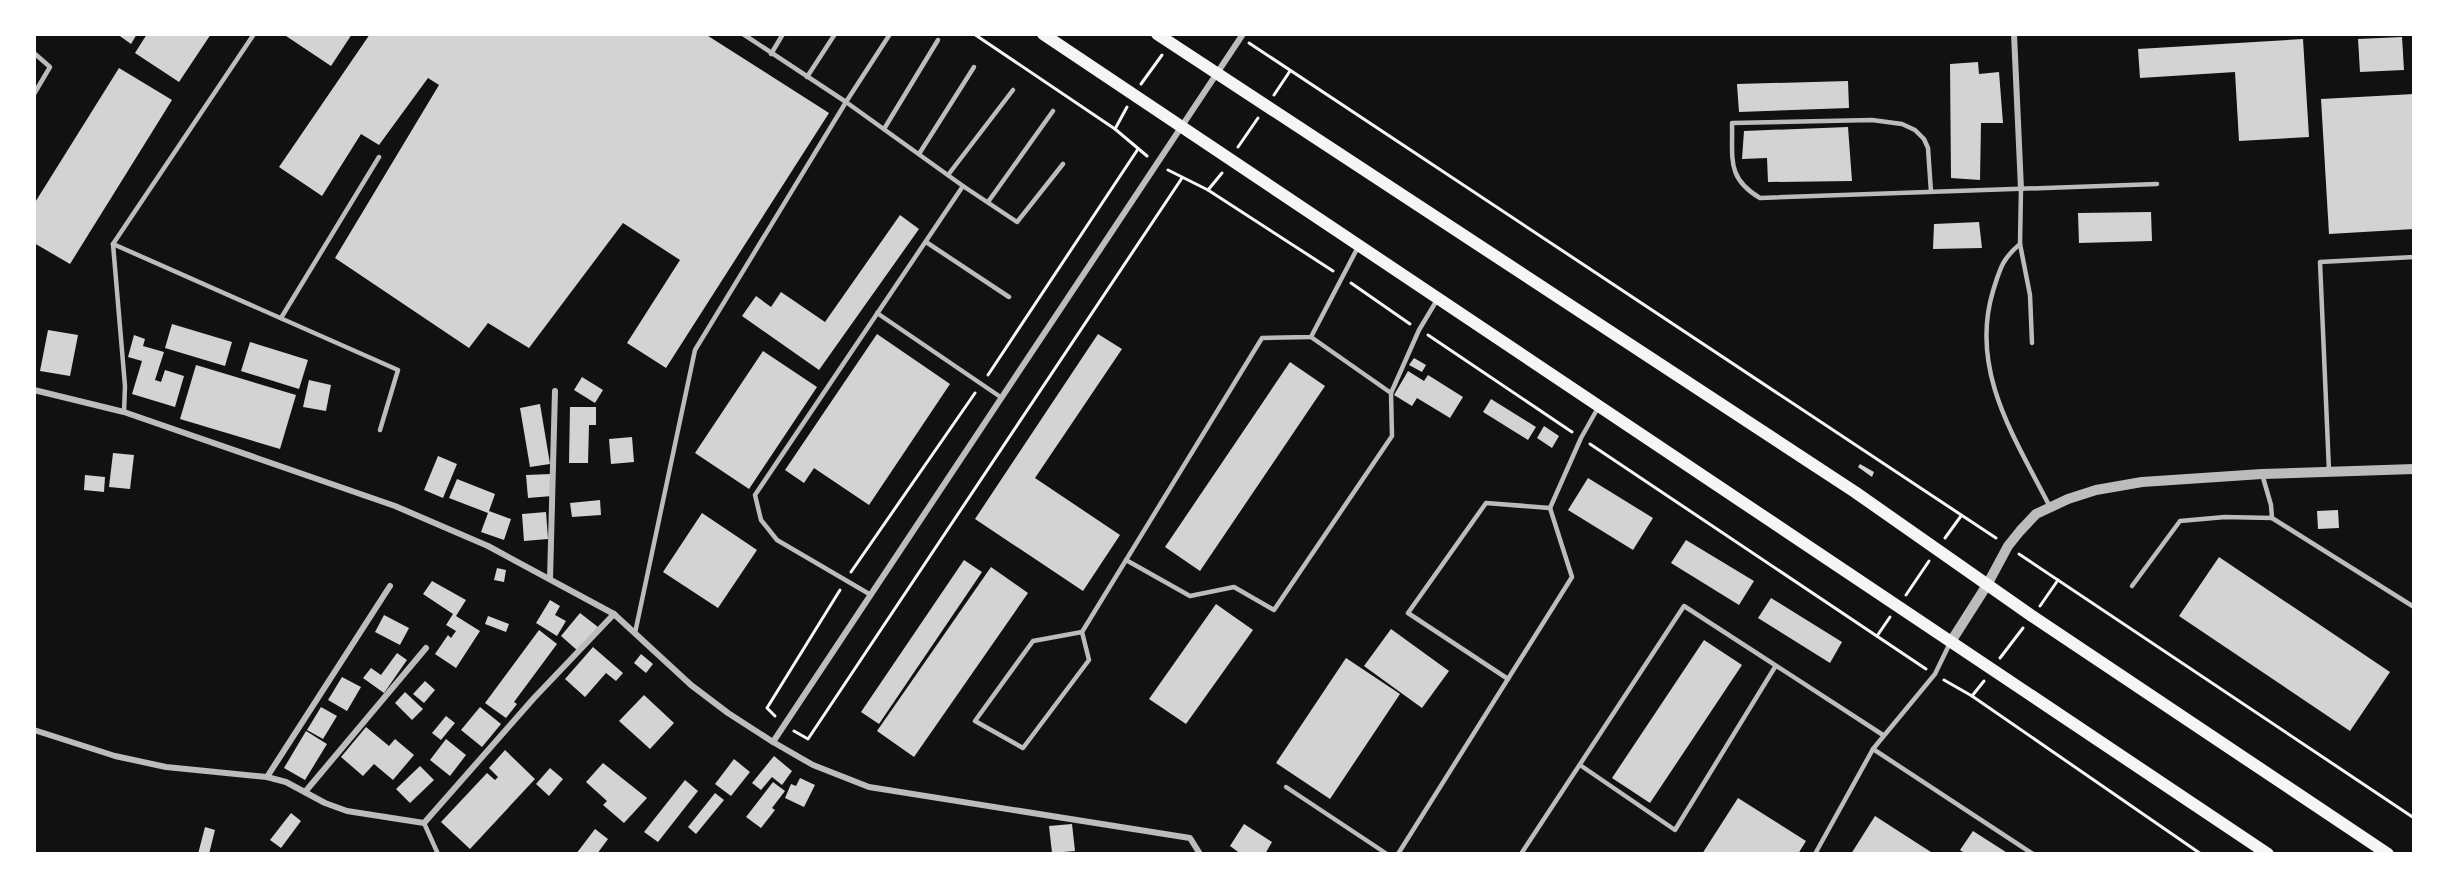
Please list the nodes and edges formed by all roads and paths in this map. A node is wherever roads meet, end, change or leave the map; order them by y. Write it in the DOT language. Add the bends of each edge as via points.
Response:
graph roads {
  1 [pos="254,34"];
  2 [pos="743,34"];
  3 [pos="783,34"];
  4 [pos="835,34"];
  5 [pos="890,34"];
  6 [pos="974,34"];
  7 [pos="1043,34"];
  8 [pos="1157,34"];
  9 [pos="1243,34"];
  10 [pos="2014,34"];
  11 [pos="938,40"];
  12 [pos="1256,48"];
  13 [pos="1164,51"];
  14 [pos="34,53"];
  15 [pos="771,54"];
  16 [pos="974,68"];
  17 [pos="1290,70"];
  18 [pos="1218,74"];
  19 [pos="807,77"];
  20 [pos="1145,78"];
  21 [pos="1278,89"];
  22 [pos="1013,90"];
  23 [pos="34,94"];
  24 [pos="846,102"];
  25 [pos="1125,109"];
  26 [pos="1053,111"];
  27 [pos="1257,119"];
  28 [pos="1182,128"];
  29 [pos="884,129"];
  30 [pos="1115,129"];
  31 [pos="1238,146"];
  32 [pos="1138,148"];
  33 [pos="919,154"];
  34 [pos="1146,154"];
  35 [pos="379,157"];
  36 [pos="1063,164"];
  37 [pos="1172,173"];
  38 [pos="1221,174"];
  39 [pos="948,175"];
  40 [pos="1182,177"];
  41 [pos="2157,184"];
  42 [pos="963,186"];
  43 [pos="2021,189"];
  44 [pos="1208,190"];
  45 [pos="1931,192"];
  46 [pos="988,202"];
  47 [pos="926,242"];
  48 [pos="113,244"];
  49 [pos="2020,244"];
  50 [pos="1359,245"];
  51 [pos="2414,257"];
  52 [pos="1341,277"];
  53 [pos="1009,297"];
  54 [pos="1438,298"];
  55 [pos="877,313"];
  56 [pos="281,318"];
  57 [pos="1419,330"];
  58 [pos="1311,337"];
  59 [pos="2032,343"];
  60 [pos="981,384"];
  61 [pos="34,390"];
  62 [pos="555,391"];
  63 [pos="1390,393"];
  64 [pos="1002,398"];
  65 [pos="1599,406"];
  66 [pos="124,412"];
  67 [pos="380,430"];
  68 [pos="1581,438"];
  69 [pos="2414,469"];
  70 [pos="2329,471"];
  71 [pos="2262,474"];
  72 [pos="2050,507"];
  73 [pos="1550,508"];
  74 [pos="1961,516"];
  75 [pos="2272,518"];
  76 [pos="1992,536"];
  77 [pos="1942,543"];
  78 [pos="2019,554"];
  79 [pos="1931,559"];
  80 [pos="1126,560"];
  81 [pos="550,579"];
  82 [pos="846,580"];
  83 [pos="2058,580"];
  84 [pos="1913,585"];
  85 [pos="1987,585"];
  86 [pos="390,586"];
  87 [pos="2132,586"];
  88 [pos="871,595"];
  89 [pos="2047,596"];
  90 [pos="2414,607"];
  91 [pos="614,614"];
  92 [pos="1889,619"];
  93 [pos="2023,629"];
  94 [pos="1082,632"];
  95 [pos="635,633"];
  96 [pos="1877,636"];
  97 [pos="1952,640"];
  98 [pos="426,648"];
  99 [pos="2004,654"];
  100 [pos="1915,663"];
  101 [pos="1775,667"];
  102 [pos="1508,679"];
  103 [pos="1948,682"];
  104 [pos="1983,682"];
  105 [pos="1972,696"];
  106 [pos="784,724"];
  107 [pos="34,730"];
  108 [pos="1883,735"];
  109 [pos="773,742"];
  110 [pos="1873,749"];
  111 [pos="1580,765"];
  112 [pos="267,777"];
  113 [pos="1286,787"];
  114 [pos="304,792"];
  115 [pos="2414,818"];
  116 [pos="424,823"];
  117 [pos="438,854"];
  118 [pos="1200,854"];
  119 [pos="1387,854"];
  120 [pos="1398,854"];
  121 [pos="1521,854"];
  122 [pos="1815,854"];
  123 [pos="2033,854"];
  124 [pos="2201,854"];
  125 [pos="2268,854"];
  126 [pos="2388,854"];
  1 -- 48 [label="lane"];
  2 -- 15 [label="lane"];
  3 -- 15 [label="lane"];
  4 -- 19 [label="lane"];
  5 -- 24 [label="lane"];
  6 -- 30 [label="path"];
  7 -- 28 [label="main road"];
  8 -- 18 [label="main road"];
  9 -- 18 [label="street"];
  10 -- 43 [label="street"];
  11 -- 29 [label="lane"];
  12 -- 17 [label="path"];
  13 -- 20 [label="path"];
  14 -- 23 [label="lane" via="50,67"];
  15 -- 19 [label="lane"];
  16 -- 33 [label="lane"];
  17 -- 21 [label="path"];
  17 -- 74 [label="path"];
  18 -- 28 [label="street"];
  18 -- 85 [label="main road" via="1855,492"];
  19 -- 24 [label="lane"];
  22 -- 39 [label="lane"];
  24 -- 29 [label="lane"];
  24 -- 95 [label="lane" via="696,350"];
  25 -- 30 [label="path"];
  26 -- 46 [label="lane"];
  27 -- 31 [label="path"];
  28 -- 50 [label="main road"];
  28 -- 64 [label="street"];
  29 -- 33 [label="lane"];
  30 -- 32 [label="path"];
  32 -- 34 [label="path"];
  32 -- 60 [label="path"];
  33 -- 39 [label="lane"];
  35 -- 56 [label="lane"];
  36 -- 46 [label="lane" via="1017,222"];
  37 -- 40 [label="path"];
  38 -- 44 [label="path"];
  39 -- 42 [label="lane"];
  40 -- 44 [label="path"];
  40 -- 106 [label="path" via="808,739"];
  41 -- 43 [label="lane"];
  42 -- 46 [label="lane"];
  42 -- 47 [label="lane"];
  43 -- 45 [label="lane"];
  43 -- 49 [label="lane"];
  44 -- 52 [label="path"];
  45 -- 45 [label="lane" via="1760,198 1744,189 1734,169 1732,123 1872,120 1902,124 1915,130 1928,148"];
  47 -- 53 [label="lane"];
  47 -- 55 [label="lane"];
  48 -- 56 [label="lane"];
  48 -- 66 [label="lane"];
  49 -- 59 [label="lane" via="2030,295"];
  49 -- 72 [label="lane" via="2001,263 1986,315 1988,351 1999,406"];
  50 -- 52 [label="lane"];
  50 -- 54 [label="main road"];
  51 -- 70 [label="lane" via="2320,262"];
  52 -- 57 [label="path"];
  52 -- 58 [label="lane"];
  54 -- 57 [label="lane"];
  54 -- 65 [label="main road"];
  55 -- 60 [label="lane"];
  55 -- 82 [label="lane" via="755,495 761,520 777,540"];
  56 -- 67 [label="lane" via="398,370"];
  57 -- 63 [label="lane"];
  57 -- 68 [label="path"];
  58 -- 63 [label="lane"];
  58 -- 80 [label="lane" via="1262,338"];
  60 -- 64 [label="lane"];
  60 -- 82 [label="path"];
  61 -- 66 [label="street"];
  62 -- 81 [label="street"];
  63 -- 80 [label="lane" via="1392,436 1274,610 1234,587 1190,596"];
  64 -- 88 [label="street"];
  65 -- 68 [label="lane"];
  65 -- 97 [label="main road"];
  66 -- 81 [label="street" via="395,506 488,546"];
  68 -- 73 [label="lane"];
  68 -- 96 [label="path"];
  69 -- 70 [label="street"];
  70 -- 71 [label="street"];
  71 -- 72 [label="street" via="2096,490"];
  71 -- 75 [label="lane"];
  72 -- 85 [label="street" via="2036,514 2014,538"];
  73 -- 102 [label="lane" via="1572,577"];
  73 -- 102 [label="lane" via="1486,503 1408,614"];
  74 -- 76 [label="path"];
  74 -- 77 [label="path"];
  75 -- 87 [label="lane" via="2180,521"];
  75 -- 90 [label="lane"];
  78 -- 83 [label="path"];
  79 -- 84 [label="path"];
  80 -- 94 [label="lane"];
  81 -- 91 [label="street"];
  82 -- 88 [label="lane"];
  82 -- 106 [label="path" via="767,708"];
  83 -- 89 [label="path"];
  83 -- 115 [label="path"];
  85 -- 97 [label="street"];
  85 -- 126 [label="main road"];
  86 -- 112 [label="street"];
  88 -- 106 [label="street"];
  91 -- 95 [label="street"];
  91 -- 116 [label="street"];
  92 -- 96 [label="path"];
  93 -- 99 [label="path"];
  94 -- 94 [label="lane" via="1032,641 975,721 1023,748 1089,660"];
  95 -- 109 [label="street" via="691,685"];
  96 -- 100 [label="path"];
  97 -- 108 [label="lane" via="1935,674"];
  97 -- 125 [label="main road"];
  98 -- 114 [label="street"];
  101 -- 108 [label="lane"];
  101 -- 111 [label="lane" via="1684,606"];
  101 -- 111 [label="lane" via="1675,830"];
  102 -- 120 [label="lane"];
  103 -- 105 [label="path"];
  104 -- 105 [label="path"];
  105 -- 124 [label="path"];
  106 -- 109 [label="street"];
  107 -- 112 [label="street" via="115,756 166,767"];
  108 -- 110 [label="lane"];
  109 -- 118 [label="street" via="813,765 869,787 1190,838"];
  110 -- 122 [label="lane"];
  110 -- 123 [label="lane"];
  111 -- 121 [label="lane"];
  112 -- 114 [label="street"];
  113 -- 119 [label="lane"];
  114 -- 116 [label="street" via="347,811"];
  116 -- 117 [label="lane"];
}
